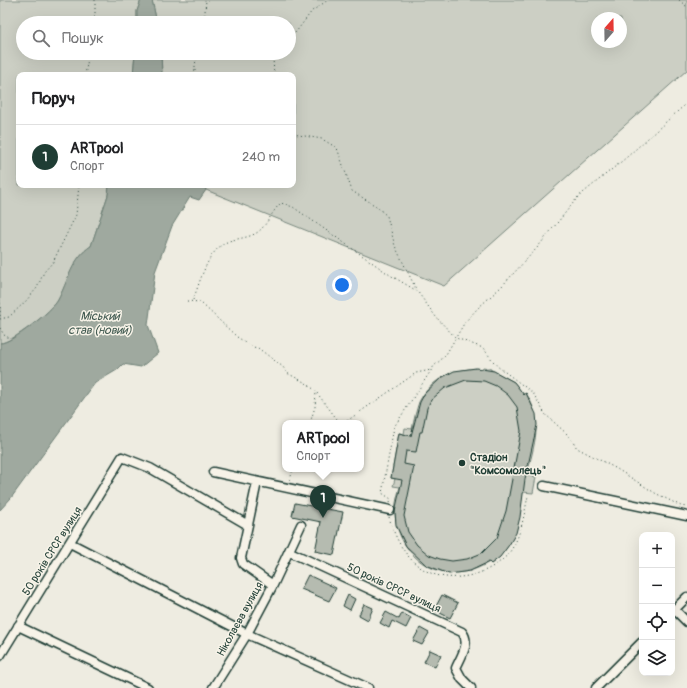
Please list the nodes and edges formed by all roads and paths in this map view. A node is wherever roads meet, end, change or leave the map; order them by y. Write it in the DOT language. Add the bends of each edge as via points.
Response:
graph roads {
  1 [pos="95,0"];
  2 [pos="206,0"];
  3 [pos="328,0"];
  4 [pos="680,0"];
  5 [pos="687,7"];
  6 [pos="95,16"];
  7 [pos="205,16"];
  8 [pos="296,32"];
  9 [pos="88,60"];
  10 [pos="196,60"];
  11 [pos="273,60"];
  12 [pos="86,72"];
  13 [pos="195,72"];
  14 [pos="274,72"];
  15 [pos="687,103"];
  16 [pos="296,135"];
  17 [pos="79,188"];
  18 [pos="418,291"];
  19 [pos="193,300"];
  20 [pos="187,301"];
  21 [pos="0,303"];
  22 [pos="0,316"];
  23 [pos="0,319"];
  24 [pos="0,328"];
  25 [pos="11,338"];
  26 [pos="456,338"];
  27 [pos="432,369"];
  28 [pos="316,393"];
  29 [pos="311,420"];
  30 [pos="338,420"];
  31 [pos="348,420"];
  32 [pos="213,472"];
  33 [pos="292,472"];
  34 [pos="257,482"];
  35 [pos="544,486"];
  36 [pos="289,488"];
  37 [pos="528,496"];
  38 [pos="687,507"];
  39 [pos="390,510"];
  40 [pos="687,516"];
  41 [pos="248,525"];
  42 [pos="301,525"];
  43 [pos="70,544"];
  44 [pos="290,552"];
  45 [pos="273,585"];
  46 [pos="687,597"];
  47 [pos="675,609"];
  48 [pos="675,613"];
  49 [pos="687,622"];
  50 [pos="18,626"];
  51 [pos="247,634"];
  52 [pos="639,645"];
  53 [pos="0,656"];
  54 [pos="148,688"];
  55 [pos="213,688"];
  56 [pos="368,688"];
  57 [pos="471,688"];
  58 [pos="596,688"];
  1 -- 6 [label="path"];
  2 -- 7 [label="path"];
  3 -- 8 [label="path" via="312,11"];
  4 -- 5 [label="path"];
  9 -- 12 [label="path"];
  10 -- 13 [label="path"];
  11 -- 14 [label="path"];
  15 -- 26 [label="path" via="578,197 537,248 465,322"];
  16 -- 18 [label="path" via="322,139 337,148 352,191 387,216 395,246"];
  17 -- 23 [label="path" via="76,215 53,262 25,302 9,317"];
  18 -- 19 [label="path" via="390,275 293,207 281,203 259,231 228,242 215,250"];
  18 -- 26 [label="path" via="436,317"];
  19 -- 20 [label="path"];
  19 -- 28 [label="path" via="204,304 237,337 258,348"];
  21 -- 22 [label="path"];
  24 -- 25 [label="path" via="4,335"];
  26 -- 27 [label="path" via="445,356"];
  26 -- 38 [label="path" via="483,348 497,366 533,393 545,414 567,434 577,448 655,493"];
  27 -- 31 [label="path" via="416,373"];
  27 -- 39 [label="path" via="394,427 382,493 391,499"];
  28 -- 29 [label="path"];
  28 -- 30 [label="path"];
  32 -- 34 [label="street"];
  33 -- 36 [label="path"];
  34 -- 36 [label="street"];
  34 -- 41 [label="street"];
  35 -- 40 [label="street"];
  36 -- 39 [label="street"];
  37 -- 39 [label="path" via="516,542 508,554 485,571 454,578 442,577 422,569 414,562 394,535 389,517"];
  41 -- 43 [label="street, 50 років СРСР вулиця" via="150,468 122,457"];
  41 -- 45 [label="street, Ніколаєва вулиця" via="241,562"];
  42 -- 44 [label="street"];
  43 -- 50 [label="street, 50 років СРСР вулиця"];
  43 -- 51 [label="street"];
  44 -- 45 [label="street"];
  44 -- 57 [label="street, 50 років СРСР вулиця" via="462,632 466,637 466,643 456,668"];
  45 -- 51 [label="street, Ніколаєва вулиця"];
  46 -- 47 [label="street"];
  48 -- 49 [label="street"];
  50 -- 53 [label="street, 50 років СРСР вулиця"];
  50 -- 54 [label="street"];
  51 -- 55 [label="street, Ніколаєва вулиця"];
  51 -- 56 [label="street"];
  52 -- 58 [label="street"];
}
